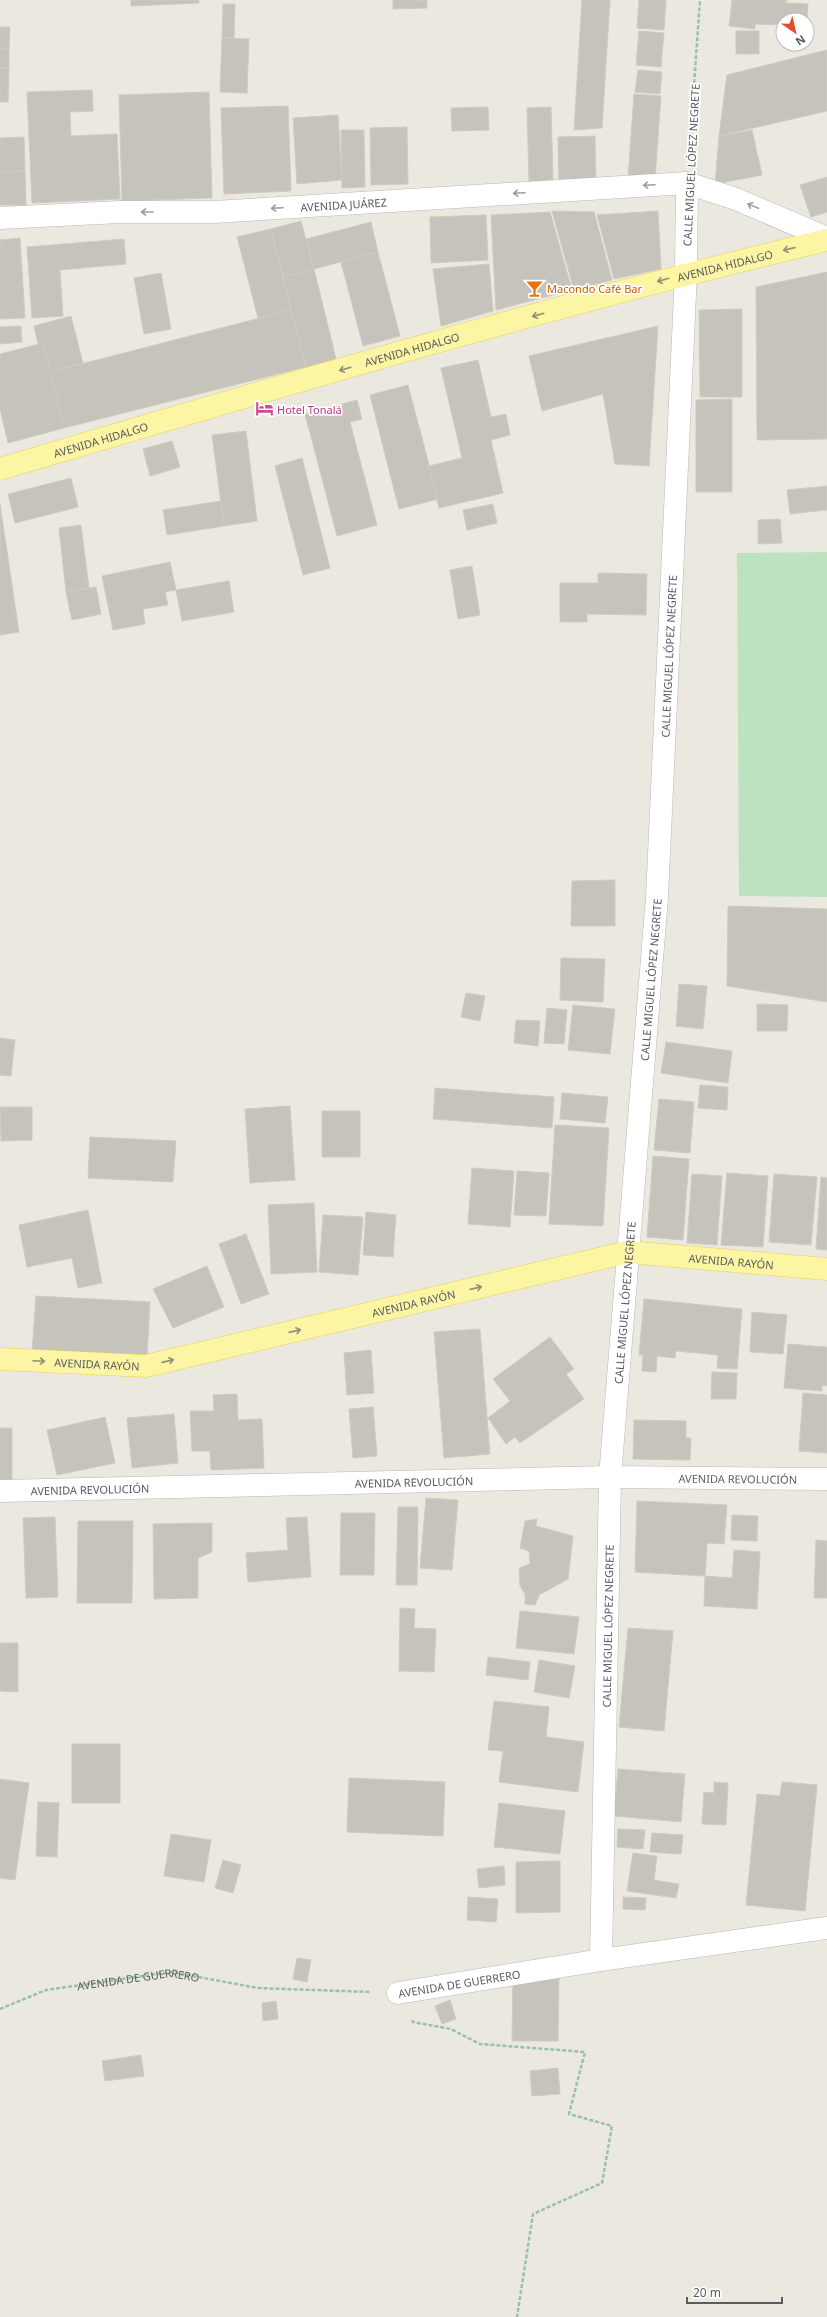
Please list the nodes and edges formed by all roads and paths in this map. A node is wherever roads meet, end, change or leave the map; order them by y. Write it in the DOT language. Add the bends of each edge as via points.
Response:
graph roads {
  1 [pos="700,0"];
  2 [pos="688,183"];
  3 [pos="0,218"];
  4 [pos="827,239"];
  5 [pos="686,273"];
  6 [pos="0,469"];
  7 [pos="628,1252"];
  8 [pos="827,1269"];
  9 [pos="0,1359"];
  10 [pos="610,1477"];
  11 [pos="827,1479"];
  12 [pos="0,1491"];
  13 [pos="827,1928"];
  14 [pos="601,1960"];
  15 [pos="398,1993"];
  16 [pos="0,2009"];
  17 [pos="517,2317"];
  1 -- 2 [label="path, CALLE MIGUEL LÓPEZ NEGRETE"];
  2 -- 3 [label="street, AVENIDA JUÁREZ, one-way" via="214,212 120,212"];
  4 -- 2 [label="street, one-way" via="743,202"];
  2 -- 5 [label="street, CALLE MIGUEL LÓPEZ NEGRETE"];
  4 -- 5 [label="main road, AVENIDA HIDALGO, one-way"];
  5 -- 6 [label="main road, AVENIDA HIDALGO, one-way" via="251,395"];
  5 -- 7 [label="street, CALLE MIGUEL LÓPEZ NEGRETE" via="657,897"];
  7 -- 8 [label="main road, AVENIDA RAYÓN"];
  9 -- 7 [label="main road, AVENIDA RAYÓN, one-way" via="146,1366"];
  7 -- 10 [label="street, CALLE MIGUEL LÓPEZ NEGRETE"];
  10 -- 11 [label="street, AVENIDA REVOLUCIÓN"];
  10 -- 12 [label="street, AVENIDA REVOLUCIÓN"];
  10 -- 14 [label="street, CALLE MIGUEL LÓPEZ NEGRETE"];
  13 -- 14 [label="street, AVENIDA DE GUERRERO"];
  14 -- 15 [label="street, AVENIDA DE GUERRERO"];
  15 -- 16 [label="path, AVENIDA DE GUERRERO" via="258,1988 170,1972 46,1990"];
  15 -- 17 [label="path" via="413,2022 451,2029 480,2044 585,2052 569,2114 612,2126 602,2184 533,2214"];
}
